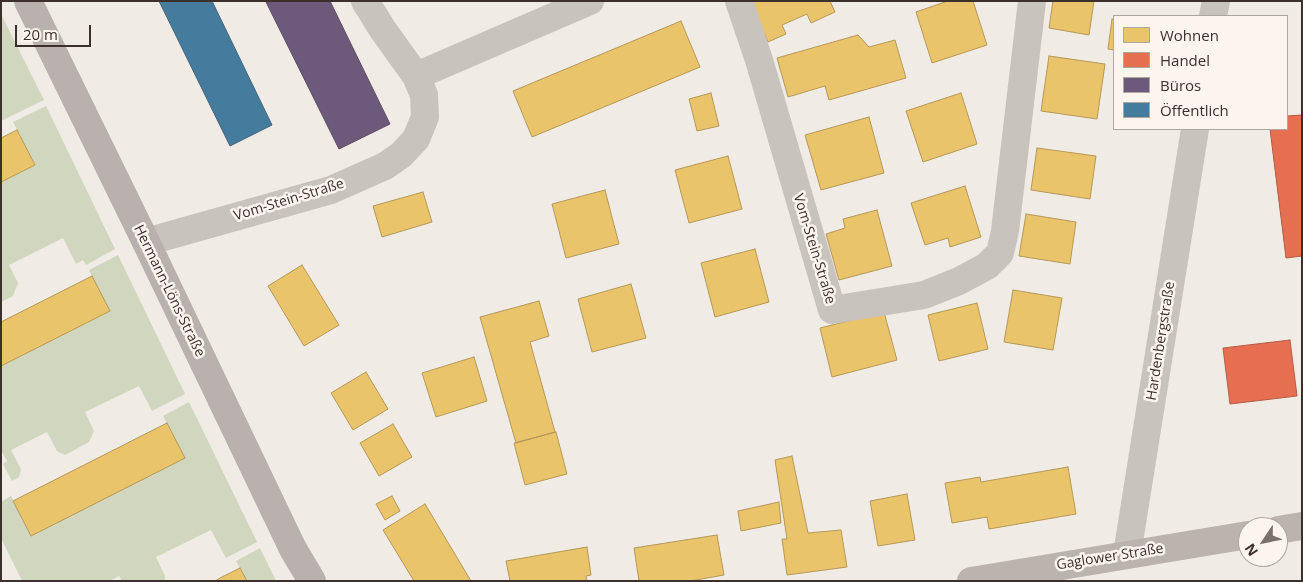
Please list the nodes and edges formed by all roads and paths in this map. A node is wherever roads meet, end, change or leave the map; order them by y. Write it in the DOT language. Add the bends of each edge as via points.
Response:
graph roads {
  1 [pos="28,1"];
  2 [pos="365,1"];
  3 [pos="590,1"];
  4 [pos="739,1"];
  5 [pos="1032,1"];
  6 [pos="1216,1"];
  7 [pos="1213,15"];
  8 [pos="416,76"];
  9 [pos="1195,130"];
  10 [pos="146,242"];
  11 [pos="1302,526"];
  12 [pos="1288,528"];
  13 [pos="1238,537"];
  14 [pos="1127,554"];
  15 [pos="312,581"];
  16 [pos="971,581"];
  1 -- 10 [label="main road, Hermann-Löns-Straße"];
  2 -- 8 [label="street, Vom-Stein-Straße"];
  3 -- 8 [label="street"];
  4 -- 5 [label="street, Vom-Stein-Straße" via="832,310 924,295 987,266 1000,253"];
  6 -- 7 [label="street"];
  8 -- 10 [label="street, Vom-Stein-Straße" via="424,96 425,116 416,139 385,166 331,190"];
  9 -- 14 [label="street, Hardenbergstraße"];
  10 -- 15 [label="main road, Hermann-Löns-Straße" via="293,549"];
  11 -- 12 [label="street"];
  13 -- 14 [label="street, Gaglower Straße"];
  14 -- 16 [label="street, Gaglower Straße"];
}
